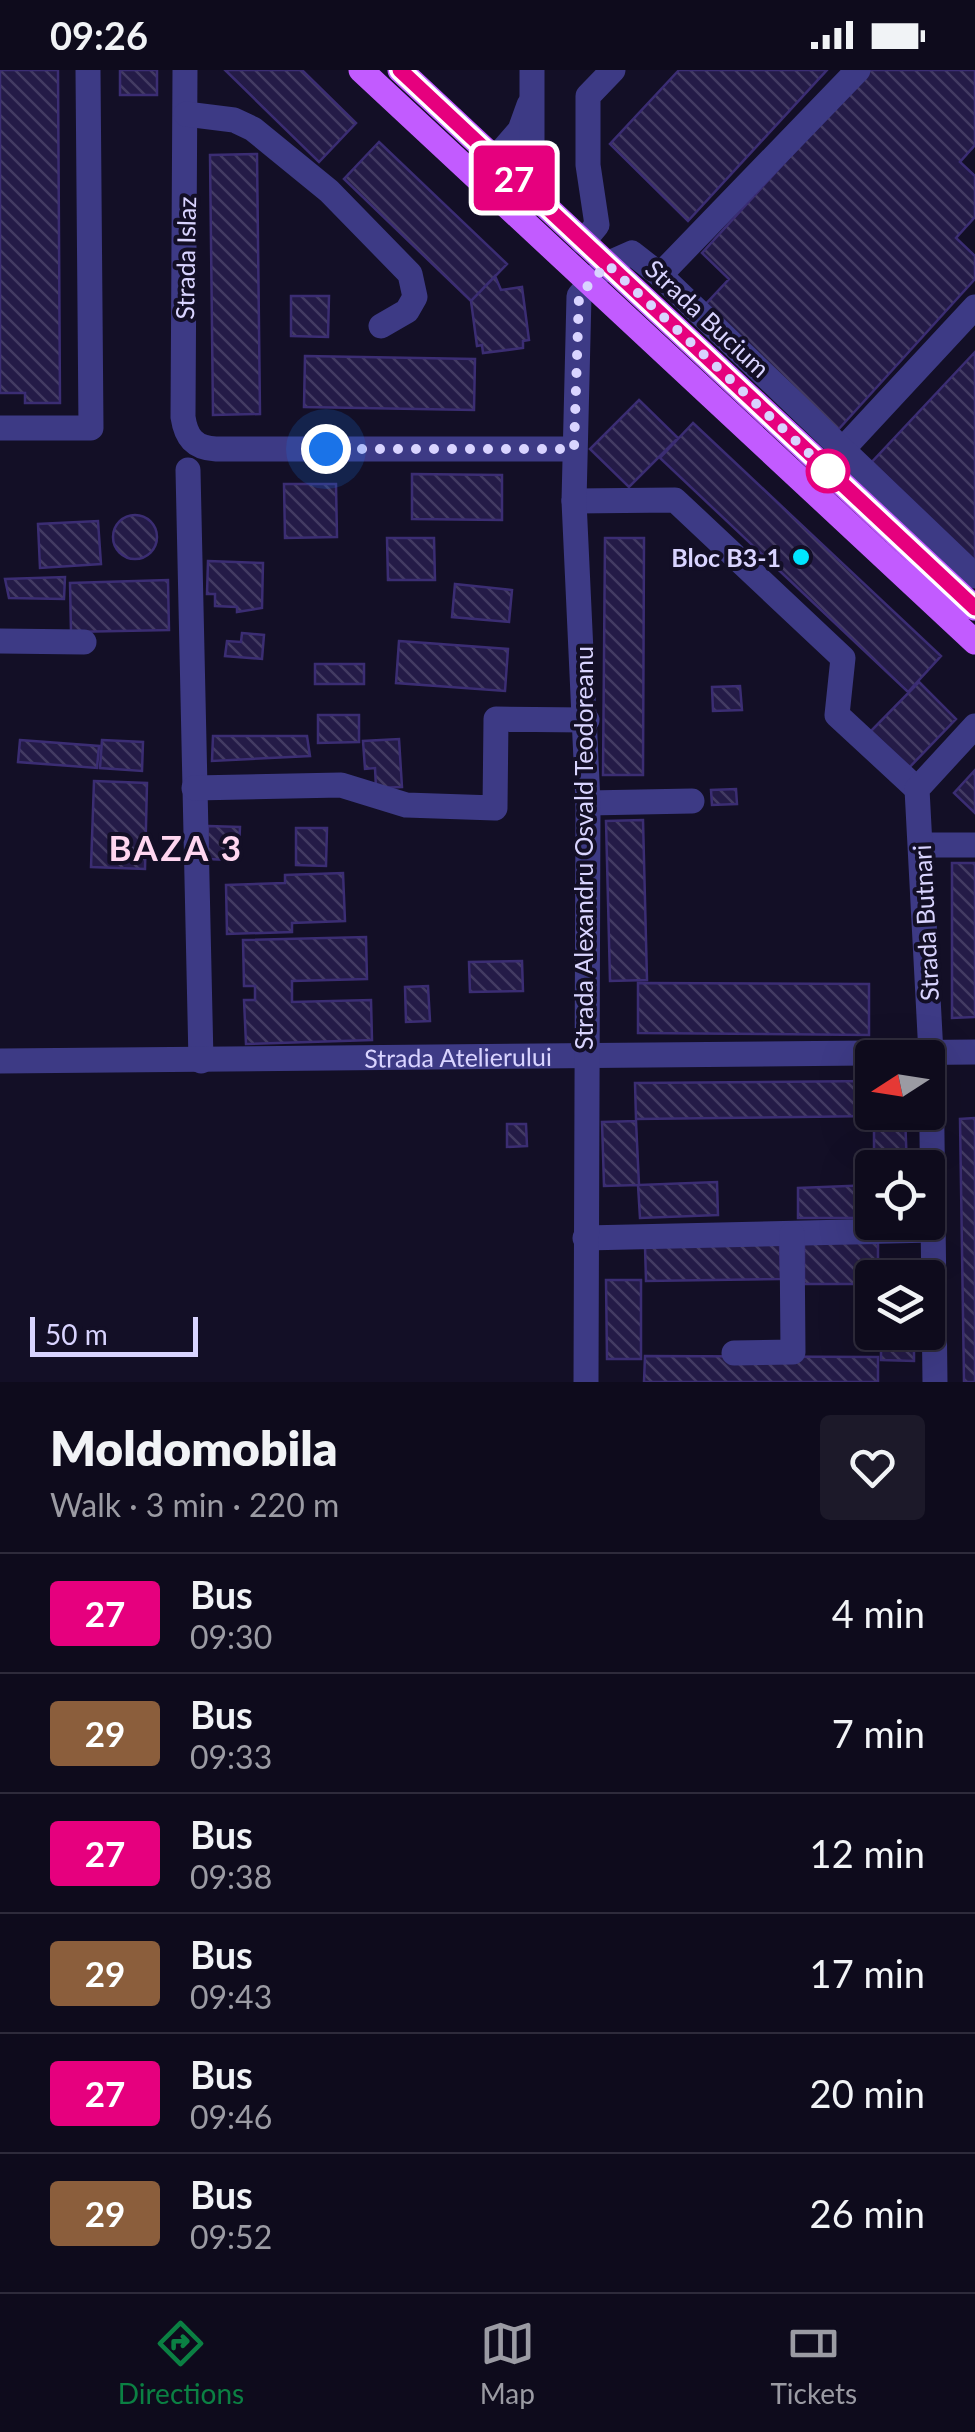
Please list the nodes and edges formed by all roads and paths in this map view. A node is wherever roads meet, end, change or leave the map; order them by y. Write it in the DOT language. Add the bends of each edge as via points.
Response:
graph roads {
  1 [pos="88,70"];
  2 [pos="185,70"];
  3 [pos="361,70"];
  4 [pos="400,70"];
  5 [pos="532,70"];
  6 [pos="613,70"];
  7 [pos="858,70"];
  8 [pos="531,100"];
  9 [pos="186,114"];
  10 [pos="494,159"];
  11 [pos="522,185"];
  12 [pos="504,204"];
  13 [pos="582,242"];
  14 [pos="598,274"];
  15 [pos="660,274"];
  16 [pos="975,307"];
  17 [pos="380,326"];
  18 [pos="0,428"];
  19 [pos="574,449"];
  20 [pos="843,449"];
  21 [pos="188,470"];
  22 [pos="574,501"];
  23 [pos="975,576"];
  24 [pos="975,608"];
  25 [pos="0,641"];
  26 [pos="84,642"];
  27 [pos="975,642"];
  28 [pos="587,720"];
  29 [pos="975,726"];
  30 [pos="194,788"];
  31 [pos="917,789"];
  32 [pos="692,801"];
  33 [pos="588,803"];
  34 [pos="922,845"];
  35 [pos="975,845"];
  36 [pos="930,1040"];
  37 [pos="975,1052"];
  38 [pos="945,1053"];
  39 [pos="585,1054"];
  40 [pos="855,1054"];
  41 [pos="0,1061"];
  42 [pos="201,1061"];
  43 [pos="855,1232"];
  44 [pos="792,1234"];
  45 [pos="585,1238"];
  46 [pos="933,1240"];
  47 [pos="734,1353"];
  48 [pos="586,1382"];
  49 [pos="935,1382"];
  1 -- 18 [label="street" via="91,428"];
  2 -- 9 [label="street, Strada Islaz"];
  3 -- 12 [label="main road, Strada Bucium"];
  4 -- 10 [label="main road, Strada Bucium"];
  5 -- 8 [label="street"];
  6 -- 13 [label="street" via="588,96 597,225"];
  7 -- 15 [label="street"];
  8 -- 10 [label="street" via="520,130"];
  8 -- 11 [label="street" via="532,174"];
  9 -- 17 [label="street" via="254,129 329,191 410,274 416,298"];
  9 -- 19 [label="street, Strada Islaz" via="183,417 194,443 216,449"];
  10 -- 11 [label="main road, Strada Bucium"];
  11 -- 12 [label="street"];
  11 -- 13 [label="main road, Strada Bucium"];
  12 -- 14 [label="main road, Strada Bucium"];
  13 -- 14 [label="main road, Strada Bucium"];
  14 -- 15 [label="street" via="632,253"];
  14 -- 19 [label="street, Strada Alexandru Osvald Teodoreanu" via="579,296"];
  14 -- 24 [label="main road, Strada Bucium"];
  14 -- 27 [label="main road, Strada Bucium"];
  15 -- 20 [label="street"];
  16 -- 20 [label="street"];
  19 -- 22 [label="street, Strada Alexandru Osvald Teodoreanu"];
  20 -- 23 [label="street"];
  21 -- 30 [label="street"];
  22 -- 28 [label="street, Strada Alexandru Osvald Teodoreanu"];
  22 -- 31 [label="street" via="674,500 843,658 837,715"];
  25 -- 26 [label="street"];
  28 -- 30 [label="street" via="496,719 495,808 406,805 341,786"];
  28 -- 33 [label="street, Strada Alexandru Osvald Teodoreanu"];
  29 -- 31 [label="street"];
  30 -- 42 [label="street"];
  31 -- 34 [label="street, Strada Butnari"];
  32 -- 33 [label="street"];
  33 -- 39 [label="street, Strada Alexandru Osvald Teodoreanu"];
  34 -- 35 [label="street"];
  34 -- 36 [label="street, Strada Butnari"];
  37 -- 38 [label="street, Strada Atelierului"];
  39 -- 40 [label="street, Strada Atelierului"];
  39 -- 42 [label="street, Strada Atelierului"];
  39 -- 45 [label="street, Strada Alexandru Osvald Teodoreanu"];
  41 -- 42 [label="street, Strada Atelierului"];
  43 -- 44 [label="street"];
  44 -- 45 [label="street"];
  44 -- 47 [label="street" via="793,1352"];
  45 -- 48 [label="street, Strada Alexandru Osvald Teodoreanu"];
  46 -- 49 [label="street, Strada Butnari"];
}
